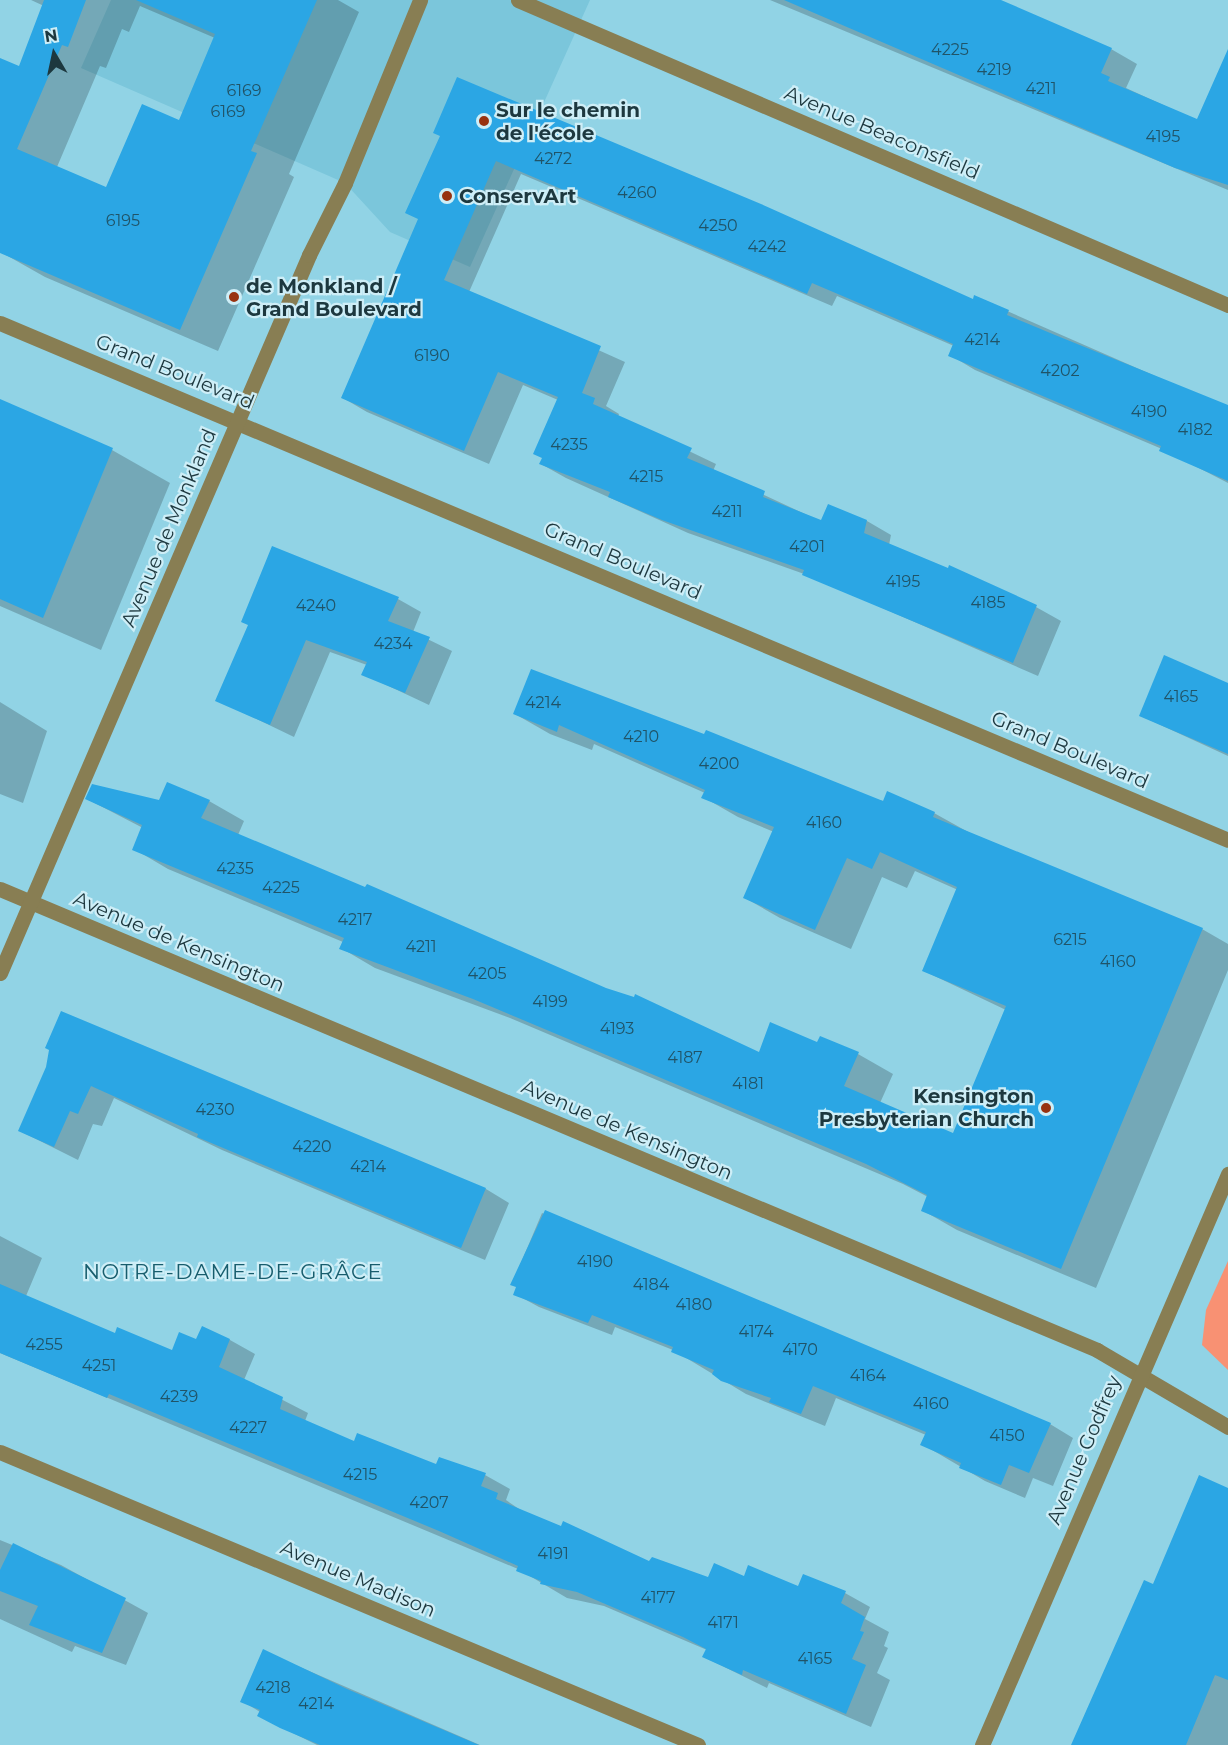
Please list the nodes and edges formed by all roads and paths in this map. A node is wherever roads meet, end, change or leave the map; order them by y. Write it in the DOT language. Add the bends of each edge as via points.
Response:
graph roads {
  1 [pos="420,0"];
  2 [pos="519,0"];
  3 [pos="1228,305"];
  4 [pos="0,323"];
  5 [pos="238,420"];
  6 [pos="1228,840"];
  7 [pos="0,889"];
  8 [pos="30,902"];
  9 [pos="0,973"];
  10 [pos="1228,1174"];
  11 [pos="1140,1372"];
  12 [pos="1228,1427"];
  13 [pos="0,1452"];
  14 [pos="698,1745"];
  15 [pos="982,1745"];
  1 -- 5 [label="street, Avenue de Monkland" via="345,183 309,255"];
  2 -- 3 [label="street, Avenue Beaconsfield"];
  4 -- 5 [label="street, Grand Boulevard"];
  5 -- 6 [label="street, Grand Boulevard"];
  5 -- 8 [label="street, Avenue de Monkland"];
  7 -- 8 [label="street, Avenue de Kensington"];
  8 -- 9 [label="street, Avenue de Monkland"];
  8 -- 11 [label="street, Avenue de Kensington" via="1075,1340"];
  10 -- 11 [label="street, Avenue Godfrey"];
  11 -- 12 [label="street, Avenue de Kensington"];
  11 -- 15 [label="street, Avenue Godfrey"];
  13 -- 14 [label="street, Avenue Madison"];
}
